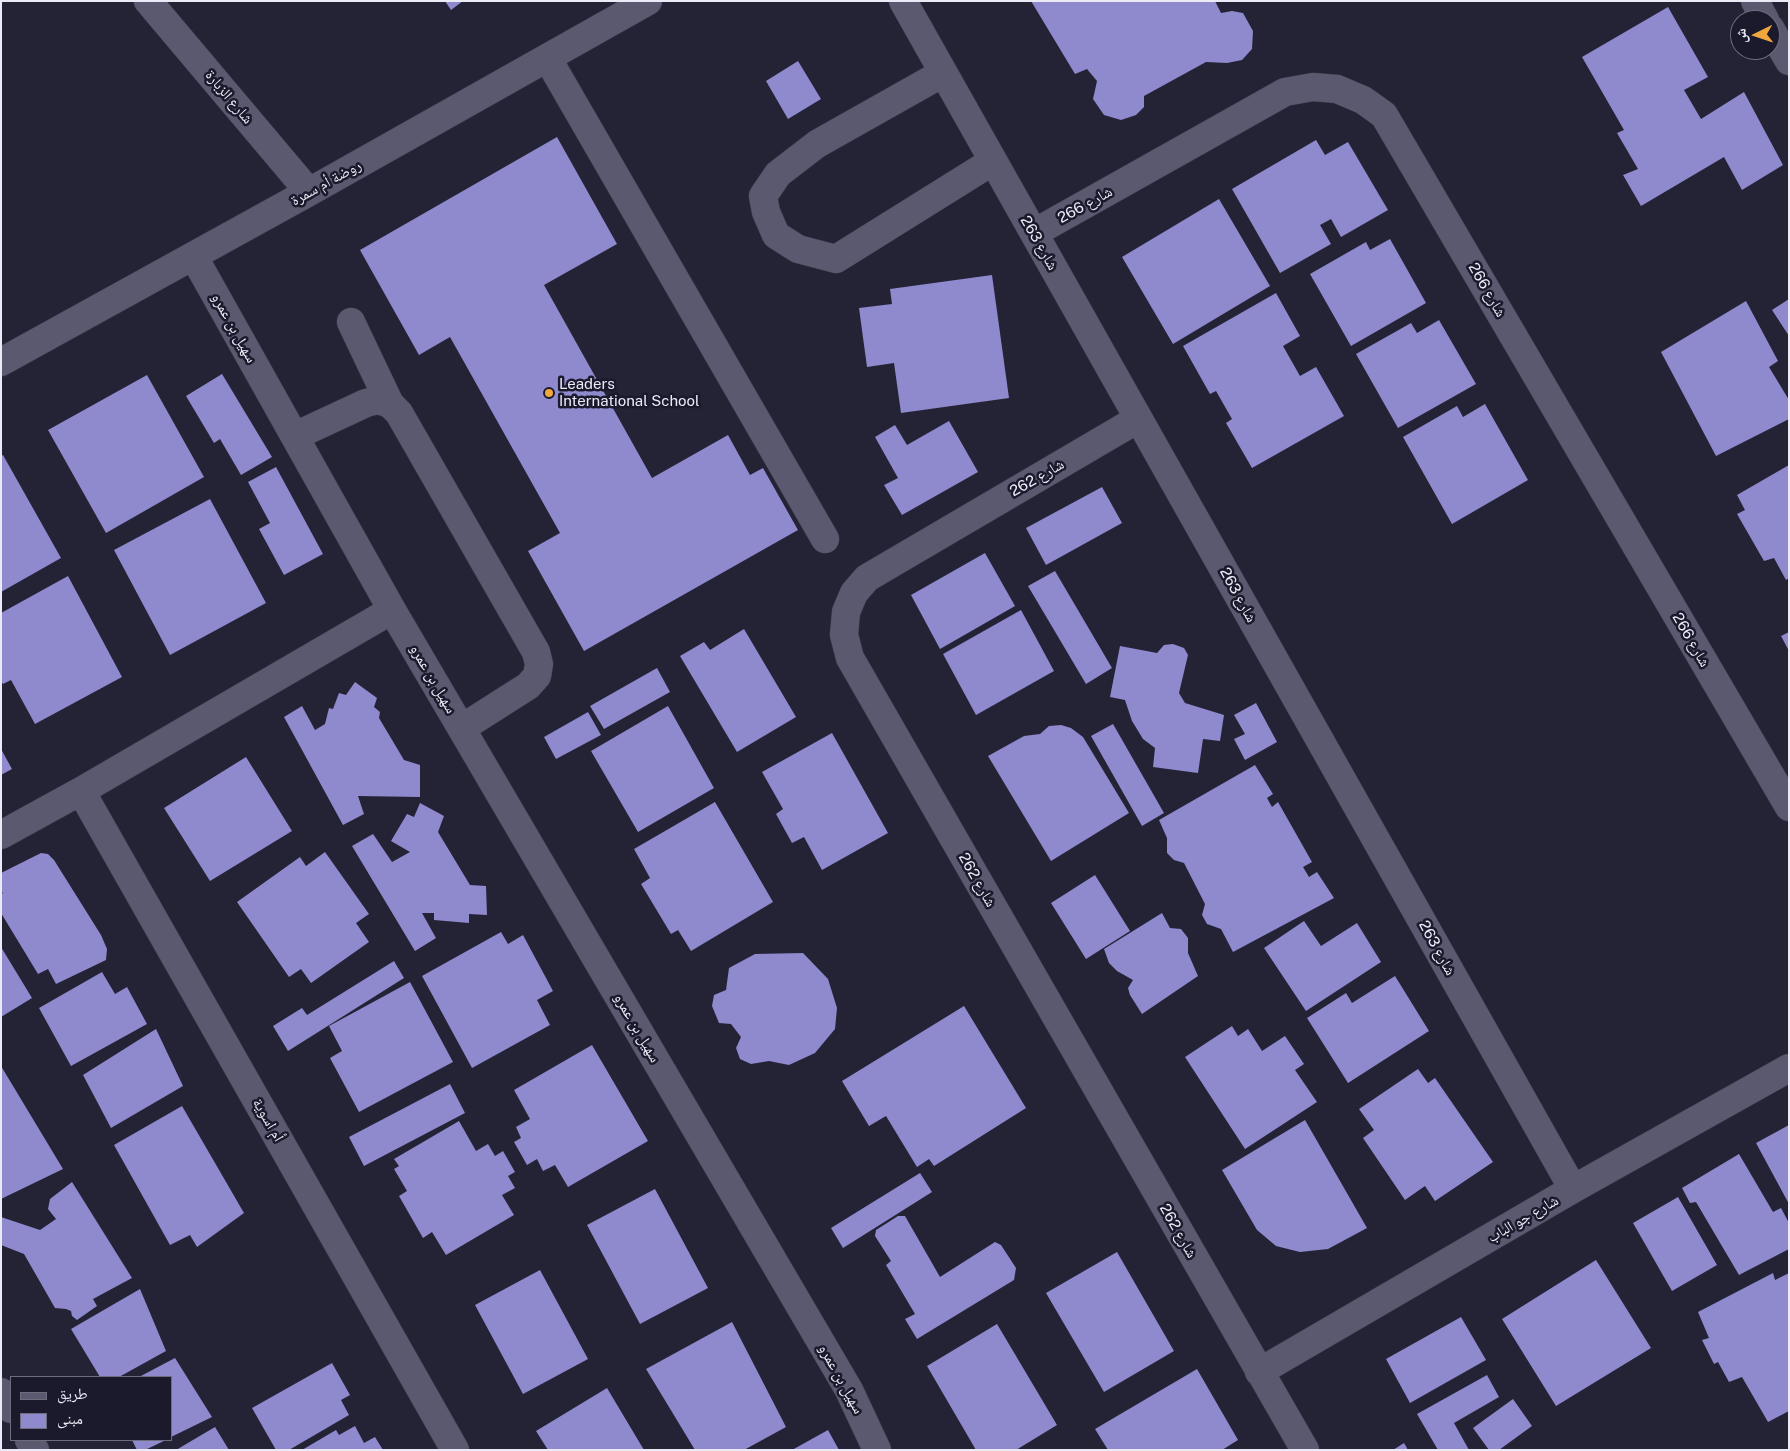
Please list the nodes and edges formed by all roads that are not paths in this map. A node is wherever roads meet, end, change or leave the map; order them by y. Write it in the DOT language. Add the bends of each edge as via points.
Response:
graph roads {
  1 [pos="148,1"];
  2 [pos="648,1"];
  3 [pos="903,1"];
  4 [pos="1780,45"];
  5 [pos="548,59"];
  6 [pos="1789,61"];
  7 [pos="943,73"];
  8 [pos="992,161"];
  9 [pos="309,192"];
  10 [pos="1034,233"];
  11 [pos="194,257"];
  12 [pos="351,322"];
  13 [pos="1,362"];
  14 [pos="390,404"];
  15 [pos="1138,419"];
  16 [pos="295,436"];
  17 [pos="825,539"];
  18 [pos="392,610"];
  19 [pos="462,728"];
  20 [pos="81,791"];
  21 [pos="1789,807"];
  22 [pos="1,835"];
  23 [pos="1789,1068"];
  24 [pos="1573,1189"];
  25 [pos="1259,1372"];
  26 [pos="1,1392"];
  27 [pos="10,1407"];
  28 [pos="1297,1447"];
  29 [pos="456,1450"];
  30 [pos="877,1450"];
  1 -- 9 [label="street, شارع الزبارة"];
  2 -- 5 [label="street, روضة أم سمرة"];
  3 -- 7 [label="street, شارع 263"];
  4 -- 6 [label="street"];
  5 -- 9 [label="street, روضة أم سمرة"];
  5 -- 17 [label="street"];
  7 -- 8 [label="street, شارع 263"];
  7 -- 8 [label="street" via="817,144 778,174 763,196 776,235 798,249 836,259"];
  8 -- 10 [label="street, شارع 263"];
  9 -- 11 [label="street, روضة أم سمرة"];
  10 -- 15 [label="street, شارع 263"];
  10 -- 21 [label="street, شارع 266" via="1285,92 1313,87 1337,89 1364,100 1384,115"];
  11 -- 13 [label="street, روضة أم سمرة"];
  11 -- 16 [label="street, سهيل بن عمرو"];
  12 -- 14 [label="street"];
  14 -- 16 [label="street" via="378,400 366,403"];
  14 -- 19 [label="street" via="399,413 531,643 539,664 537,676 528,686"];
  15 -- 24 [label="street, شارع 263"];
  15 -- 25 [label="street, شارع 262" via="867,578 854,594 846,612 844,635 850,658"];
  16 -- 18 [label="street, سهيل بن عمرو"];
  18 -- 19 [label="street, سهيل بن عمرو"];
  18 -- 20 [label="street"];
  19 -- 30 [label="street, سهيل بن عمرو" via="849,1390"];
  20 -- 22 [label="street"];
  20 -- 29 [label="street, أم اسوية"];
  23 -- 24 [label="street, شارع جو الباب"];
  24 -- 25 [label="street, شارع جو الباب"];
  25 -- 28 [label="street, شارع 262"];
  26 -- 27 [label="street"];
}
